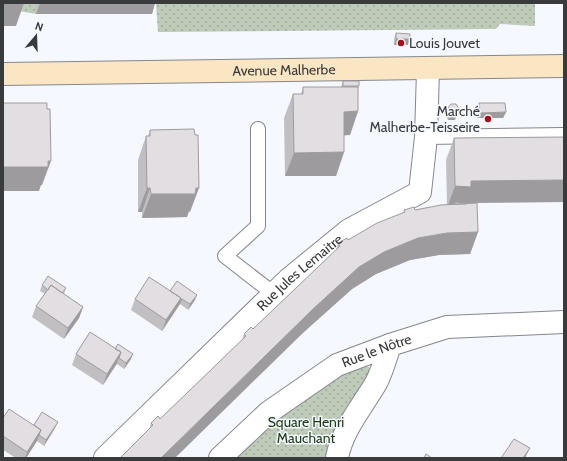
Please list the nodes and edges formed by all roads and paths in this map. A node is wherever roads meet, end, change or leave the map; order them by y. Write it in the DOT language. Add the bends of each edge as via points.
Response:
graph roads {
  1 [pos="564,66"];
  2 [pos="428,70"];
  3 [pos="3,74"];
  4 [pos="258,129"];
  5 [pos="564,136"];
  6 [pos="426,137"];
  7 [pos="274,294"];
  8 [pos="564,322"];
  9 [pos="390,345"];
  10 [pos="105,458"];
  11 [pos="220,458"];
  12 [pos="337,458"];
  1 -- 2 [label="street, Avenue Malherbe"];
  2 -- 3 [label="street, Avenue Malherbe"];
  2 -- 6 [label="street, Rue Jules Lemaitre"];
  4 -- 7 [label="lane" via="258,226 225,256"];
  5 -- 6 [label="lane"];
  6 -- 7 [label="street, Rue Jules Lemaitre" via="420,192 349,230"];
  7 -- 10 [label="street, Rue Jules Lemaitre"];
  8 -- 9 [label="street, Rue le Nôtre" via="447,327"];
  9 -- 11 [label="street, Rue le Nôtre" via="337,365 269,412"];
  9 -- 12 [label="street" via="377,381 349,426"];
}
